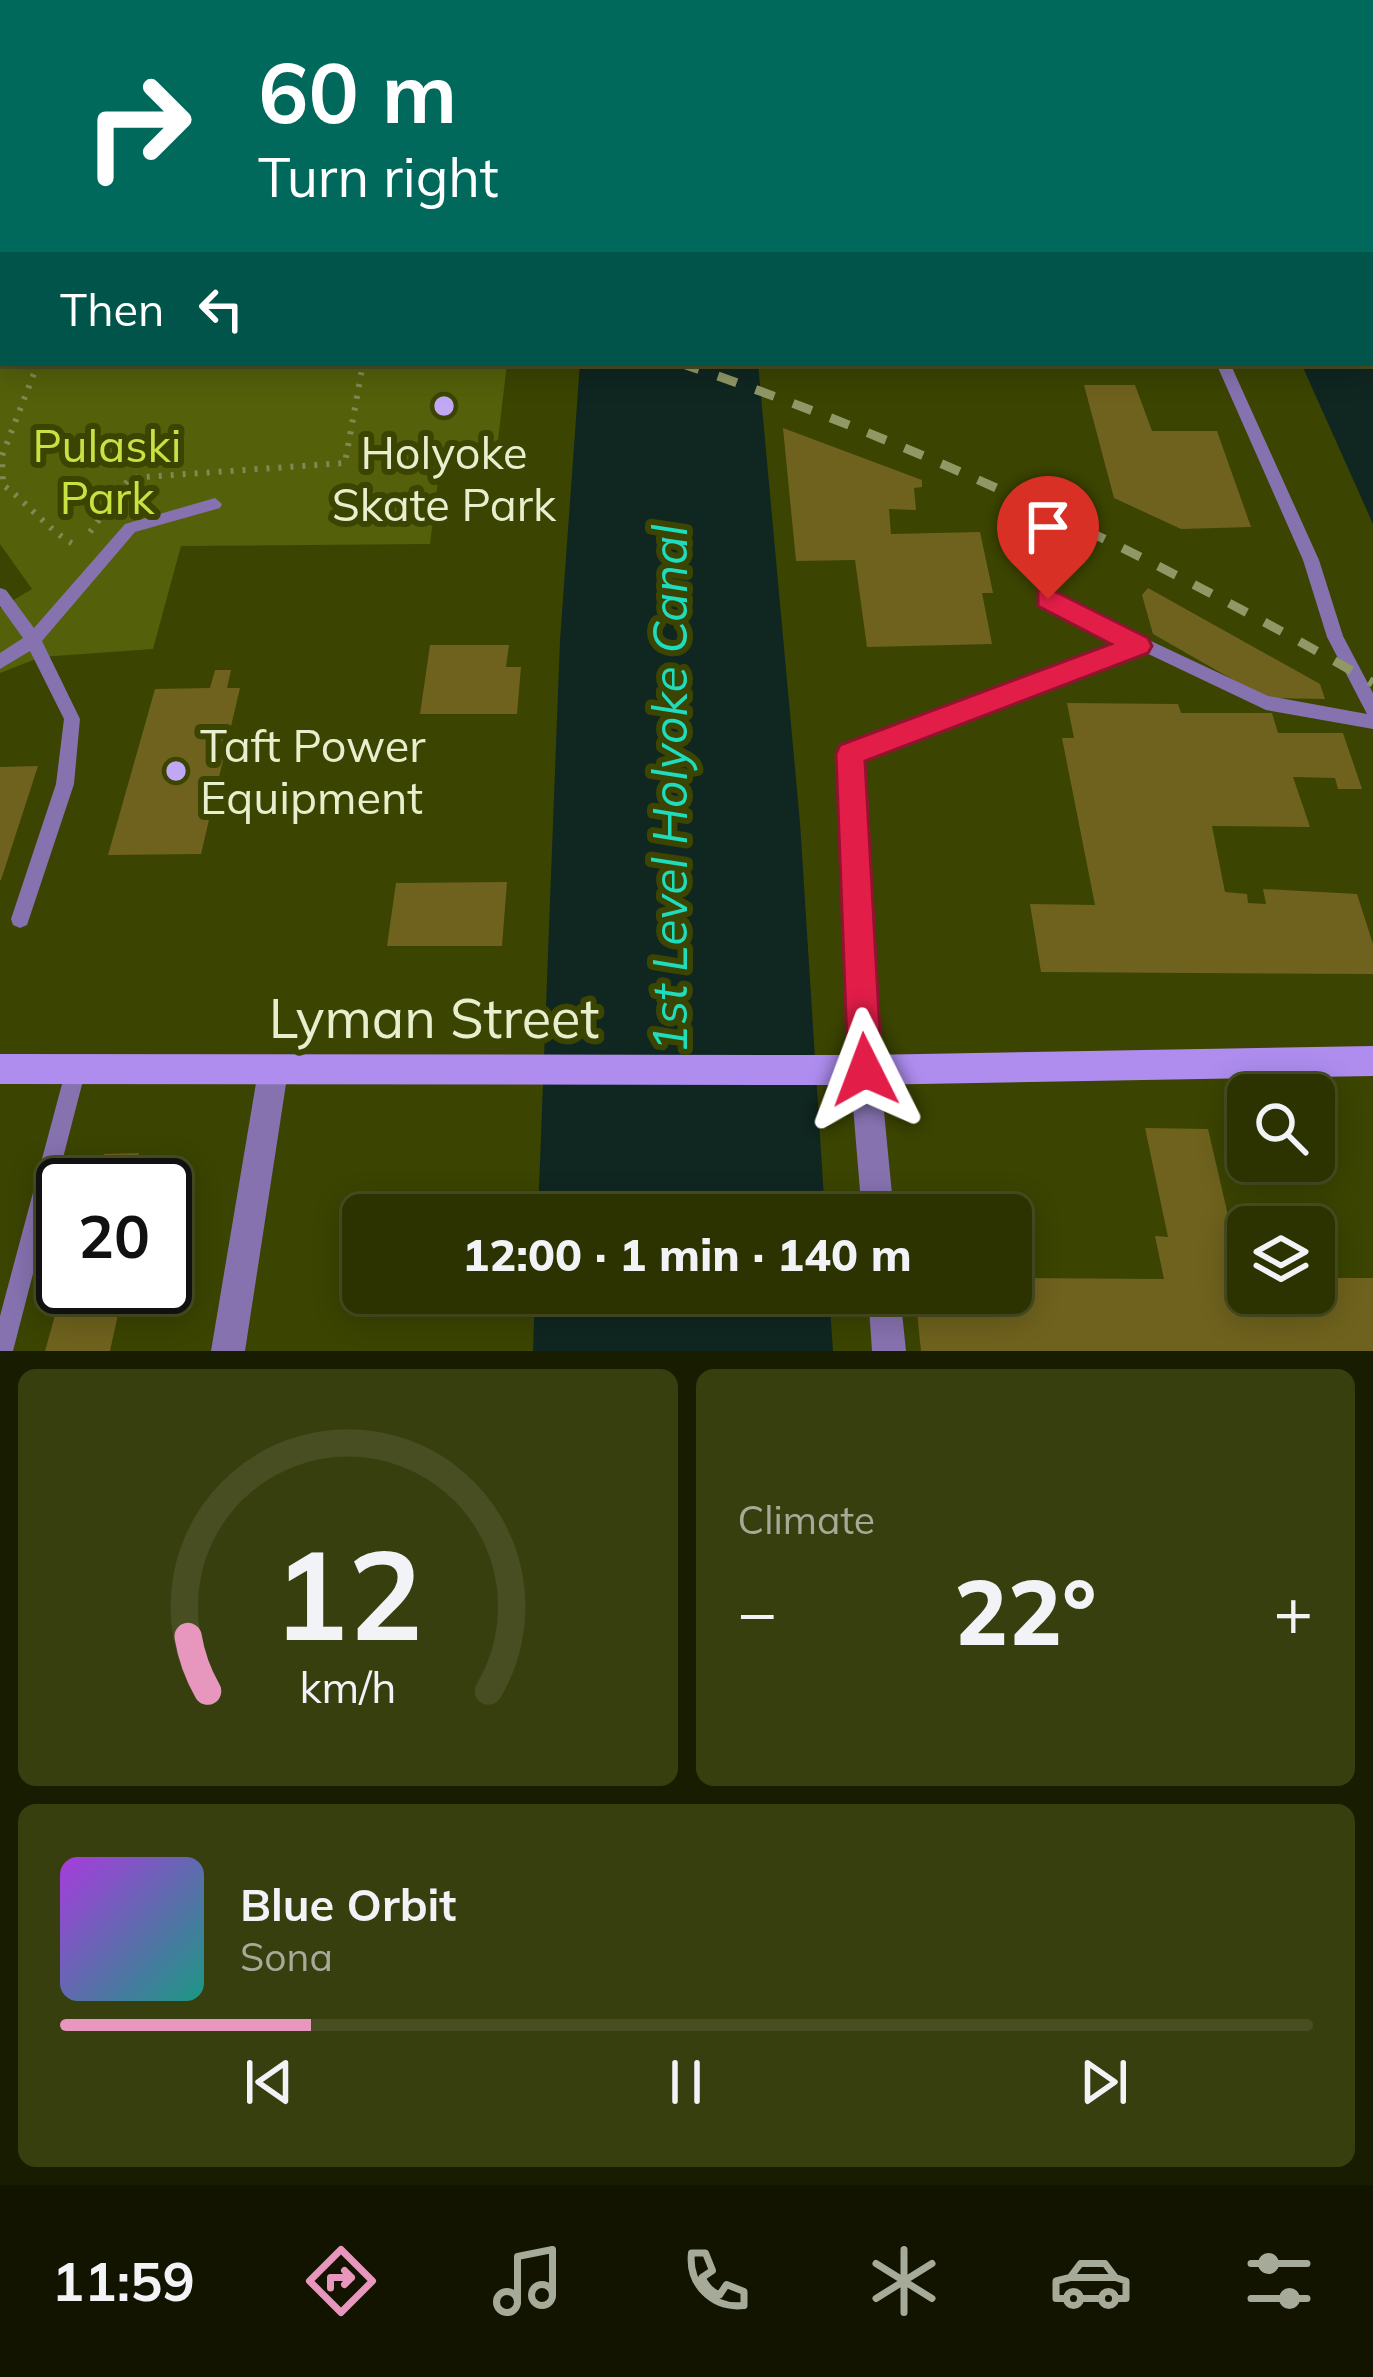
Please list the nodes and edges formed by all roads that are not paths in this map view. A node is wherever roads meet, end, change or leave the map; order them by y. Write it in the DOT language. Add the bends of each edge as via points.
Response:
graph roads {
  1 [pos="1224,366"];
  2 [pos="214,504"];
  3 [pos="0,594"];
  4 [pos="1048,599"];
  5 [pos="33,640"];
  6 [pos="1138,646"];
  7 [pos="0,662"];
  8 [pos="1373,709"];
  9 [pos="1373,722"];
  10 [pos="20,919"];
  11 [pos="1373,1061"];
  12 [pos="0,1069"];
  13 [pos="76,1069"];
  14 [pos="273,1070"];
  15 [pos="865,1070"];
  16 [pos="876,1194"];
  17 [pos="886,1314"];
  18 [pos="2,1351"];
  19 [pos="228,1351"];
  20 [pos="889,1351"];
  1 -- 8 [label="lane" via="1311,560 1335,637"];
  2 -- 5 [label="lane" via="130,528"];
  3 -- 5 [label="lane"];
  4 -- 6 [label="lane"];
  5 -- 7 [label="lane"];
  5 -- 10 [label="lane" via="72,719 65,784"];
  6 -- 9 [label="lane" via="1265,703"];
  6 -- 15 [label="lane" via="850,754"];
  11 -- 15 [label="main road, Lyman Street"];
  12 -- 13 [label="main road, Lyman Street"];
  13 -- 14 [label="main road, Lyman Street"];
  13 -- 18 [label="lane"];
  14 -- 15 [label="main road, Lyman Street"];
  14 -- 19 [label="street"];
  15 -- 16 [label="street"];
  17 -- 20 [label="street"];
}
